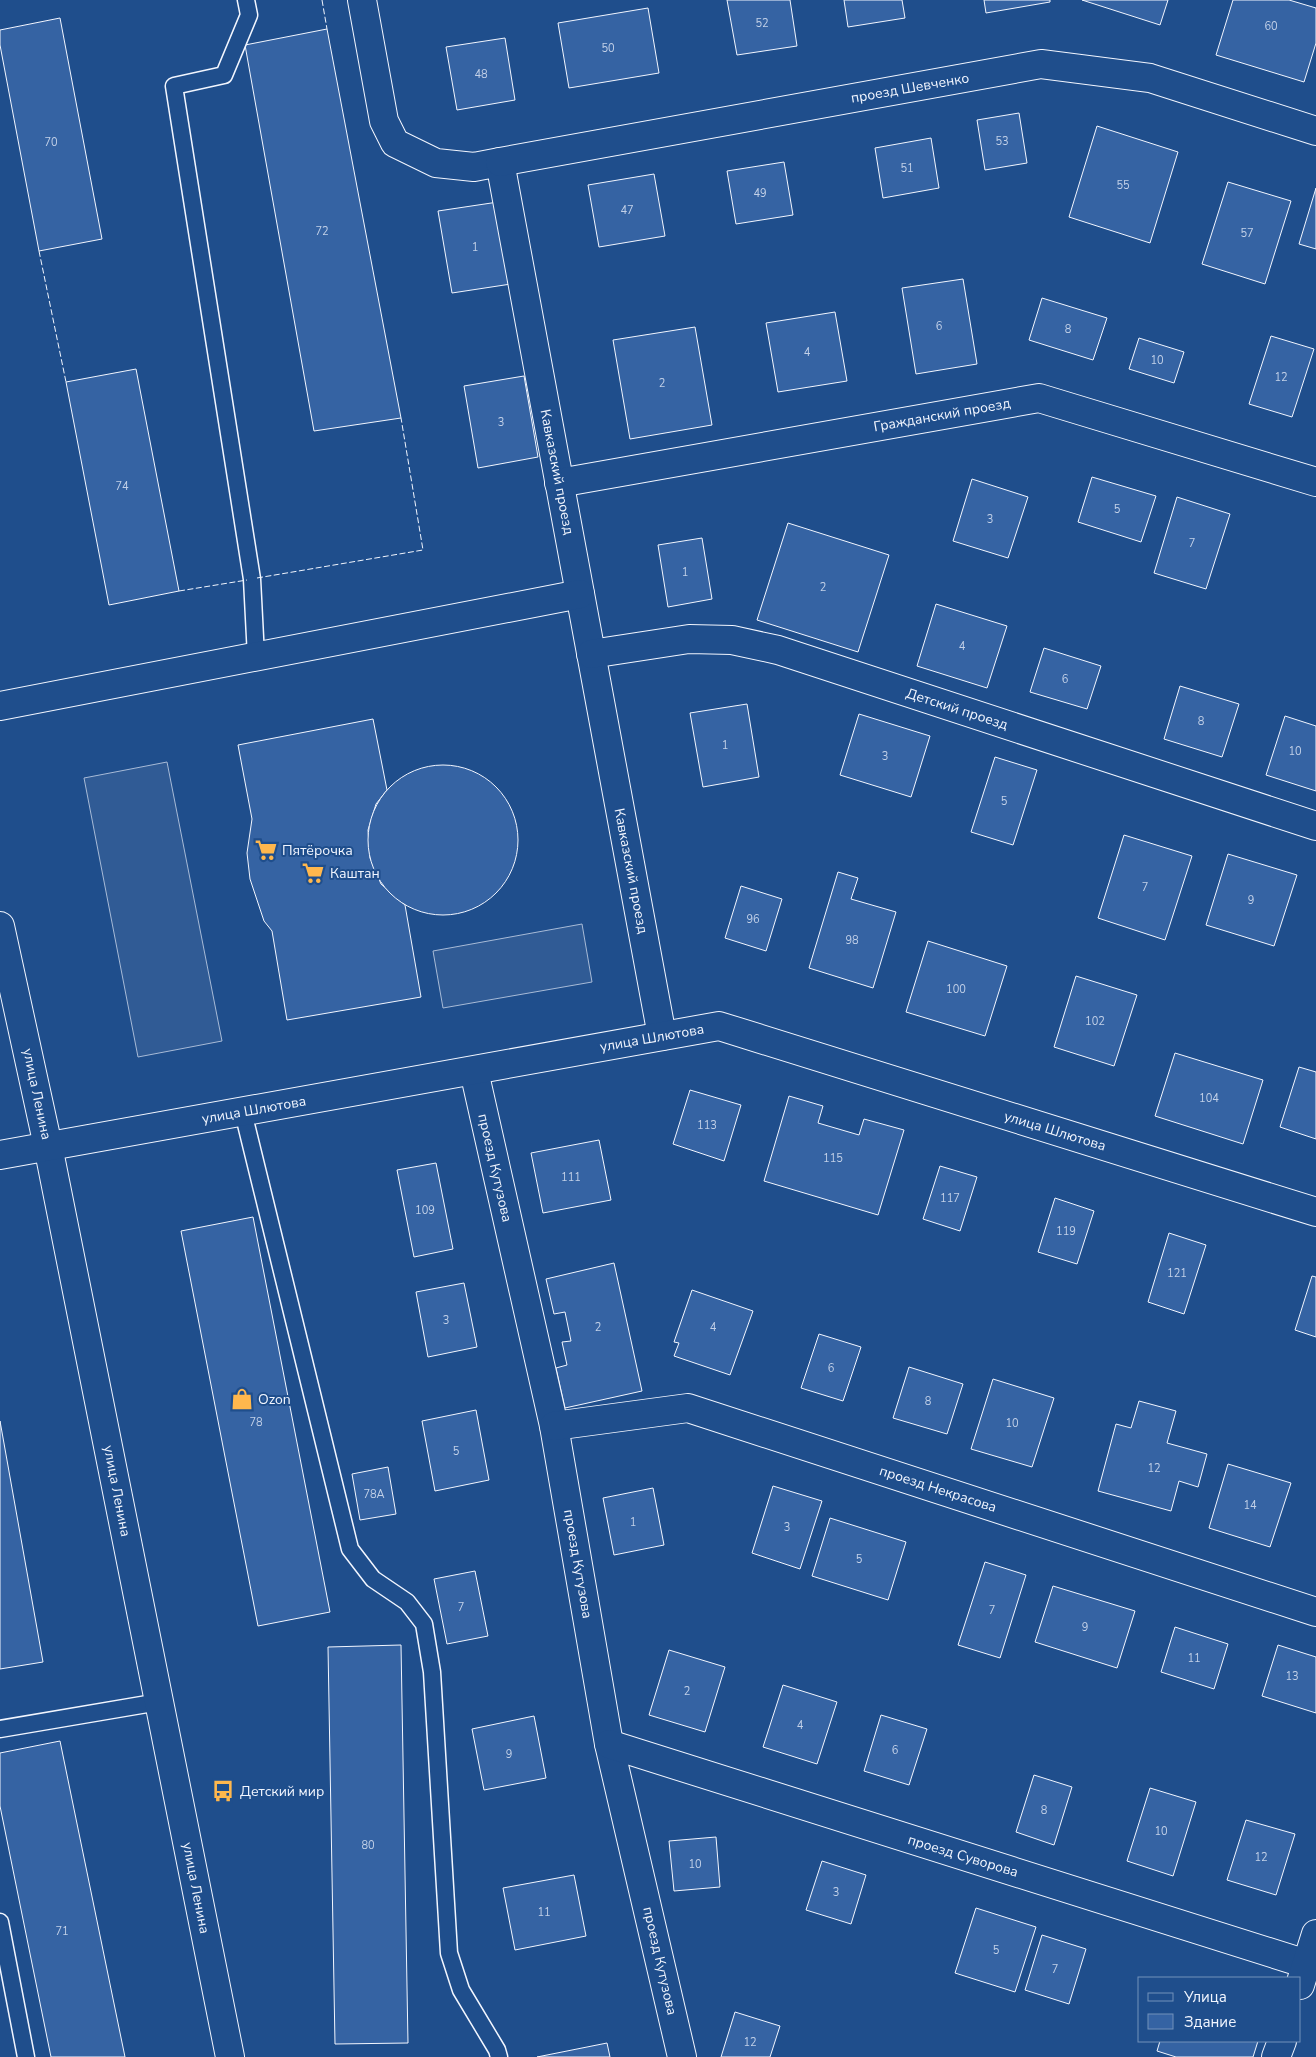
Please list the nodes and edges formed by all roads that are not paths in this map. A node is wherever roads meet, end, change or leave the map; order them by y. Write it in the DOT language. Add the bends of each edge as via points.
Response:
graph roads {
  1 [pos="246,0"];
  2 [pos="362,0"];
  3 [pos="1316,131"];
  4 [pos="500,162"];
  5 [pos="1316,482"];
  6 [pos="559,483"];
  7 [pos="580,594"];
  8 [pos="591,654"];
  9 [pos="256,657"];
  10 [pos="0,706"];
  11 [pos="1316,826"];
  12 [pos="0,926"];
  13 [pos="662,1036"];
  14 [pos="474,1071"];
  15 [pos="243,1112"];
  16 [pos="48,1146"];
  17 [pos="0,1155"];
  18 [pos="1316,1212"];
  19 [pos="554,1426"];
  20 [pos="1316,1612"];
  21 [pos="159,1702"];
  22 [pos="0,1729"];
  23 [pos="609,1744"];
  24 [pos="0,1922"];
  25 [pos="1316,1934"];
  26 [pos="1307,1972"];
  27 [pos="1282,2042"];
  28 [pos="26,2057"];
  29 [pos="230,2057"];
  30 [pos="499,2057"];
  31 [pos="682,2057"];
  32 [pos="1276,2057"];
  1 -- 9 [label="lane" via="249,15 224,75 174,86 252,579"];
  2 -- 4 [label="street" via="384,121 395,143 436,163 474,167"];
  3 -- 4 [label="street, проезд Шевченко" via="1150,78 1041,64"];
  4 -- 6 [label="street, Кавказский проезд"];
  5 -- 6 [label="street, Гражданский проезд" via="1039,398"];
  6 -- 7 [label="street, Кавказский проезд"];
  7 -- 8 [label="street, Кавказский проезд"];
  7 -- 9 [label="street"];
  8 -- 11 [label="street, Детский проезд" via="689,639 732,640 778,650"];
  8 -- 13 [label="street, Кавказский проезд"];
  9 -- 10 [label="street"];
  12 -- 16 [label="street, улица Ленина"];
  13 -- 14 [label="street, улица Шлютова"];
  13 -- 18 [label="street, улица Шлютова" via="718,1026"];
  14 -- 15 [label="street, улица Шлютова"];
  14 -- 19 [label="street, проезд Кутузова"];
  15 -- 16 [label="street, улица Шлютова"];
  15 -- 30 [label="lane" via="350,1550 372,1579 406,1602 424,1624 432,1672 448,1953 461,1990"];
  16 -- 17 [label="street, улица Шлютова"];
  16 -- 21 [label="street, улица Ленина"];
  19 -- 20 [label="street, проезд Некрасова" via="688,1408"];
  19 -- 23 [label="street, проезд Кутузова"];
  21 -- 22 [label="lane"];
  21 -- 29 [label="street, улица Ленина"];
  23 -- 26 [label="street, проезд Суворова"];
  23 -- 31 [label="street, проезд Кутузова"];
  24 -- 28 [label="lane"];
  25 -- 26 [label="street"];
  27 -- 32 [label="street"];
}
